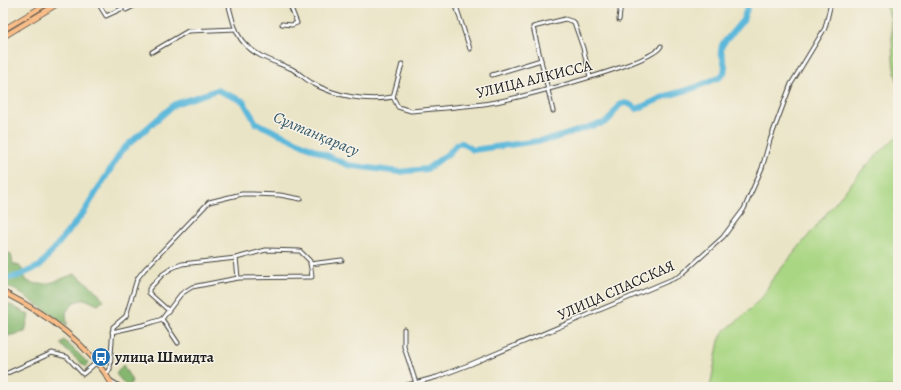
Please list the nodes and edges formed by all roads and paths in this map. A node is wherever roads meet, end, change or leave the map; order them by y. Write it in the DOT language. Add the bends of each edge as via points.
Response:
graph roads {
  1 [pos="48,3"];
  2 [pos="60,3"];
  3 [pos="98,3"];
  4 [pos="134,3"];
  5 [pos="157,3"];
  6 [pos="228,3"];
  7 [pos="289,3"];
  8 [pos="454,3"];
  9 [pos="621,3"];
  10 [pos="831,3"];
  11 [pos="130,5"];
  12 [pos="126,10"];
  13 [pos="619,20"];
  14 [pos="282,24"];
  15 [pos="236,29"];
  16 [pos="3,30"];
  17 [pos="3,37"];
  18 [pos="661,46"];
  19 [pos="470,49"];
  20 [pos="152,52"];
  21 [pos="541,60"];
  22 [pos="402,64"];
  23 [pos="492,75"];
  24 [pos="590,77"];
  25 [pos="547,88"];
  26 [pos="393,98"];
  27 [pos="553,111"];
  28 [pos="301,199"];
  29 [pos="236,258"];
  30 [pos="342,260"];
  31 [pos="310,264"];
  32 [pos="238,278"];
  33 [pos="3,292"];
  34 [pos="168,310"];
  35 [pos="162,319"];
  36 [pos="404,329"];
  37 [pos="112,332"];
  38 [pos="178,343"];
  39 [pos="97,362"];
  40 [pos="3,375"];
  41 [pos="106,375"];
  42 [pos="110,380"];
  43 [pos="416,383"];
  44 [pos="114,387"];
  45 [pos="121,387"];
  46 [pos="400,387"];
  1 -- 16 [label="main road"];
  2 -- 17 [label="main road"];
  3 -- 11 [label="street" via="106,16"];
  4 -- 11 [label="street"];
  5 -- 11 [label="street"];
  6 -- 15 [label="street"];
  7 -- 14 [label="street" via="296,23"];
  8 -- 19 [label="street"];
  9 -- 13 [label="street"];
  10 -- 43 [label="street, УЛИЦА СПАССКАЯ" via="825,28 791,84 762,168 744,209 723,237 688,270 680,276 471,364"];
  11 -- 12 [label="street"];
  15 -- 20 [label="street" via="188,31"];
  15 -- 26 [label="street" via="248,47 331,93 352,97"];
  18 -- 24 [label="street, УЛИЦА АЛКИССА" via="645,58"];
  21 -- 23 [label="street"];
  21 -- 24 [label="street" via="533,27 565,19 574,22"];
  21 -- 25 [label="street"];
  22 -- 26 [label="street"];
  24 -- 25 [label="street, УЛИЦА АЛКИССА"];
  25 -- 26 [label="street, УЛИЦА АЛКИССА" via="496,102 411,111 398,107"];
  25 -- 27 [label="street"];
  28 -- 37 [label="street" via="280,195 242,194 209,202 137,279 126,316 115,325"];
  29 -- 31 [label="street" via="266,250 300,251"];
  29 -- 32 [label="street"];
  29 -- 34 [label="street" via="182,264 163,274 149,289 149,293"];
  30 -- 31 [label="street"];
  31 -- 32 [label="street" via="312,277"];
  32 -- 34 [label="street" via="187,290"];
  33 -- 39 [label="main road" via="54,321"];
  34 -- 35 [label="street"];
  35 -- 37 [label="street"];
  35 -- 38 [label="street"];
  36 -- 43 [label="street" via="404,347"];
  37 -- 41 [label="street" via="110,369"];
  39 -- 40 [label="street" via="83,374 67,357 52,353"];
  39 -- 41 [label="main road"];
  41 -- 42 [label="main road"];
  42 -- 44 [label="main road"];
  42 -- 45 [label="street"];
  43 -- 46 [label="street, УЛИЦА СПАССКАЯ"];
}
